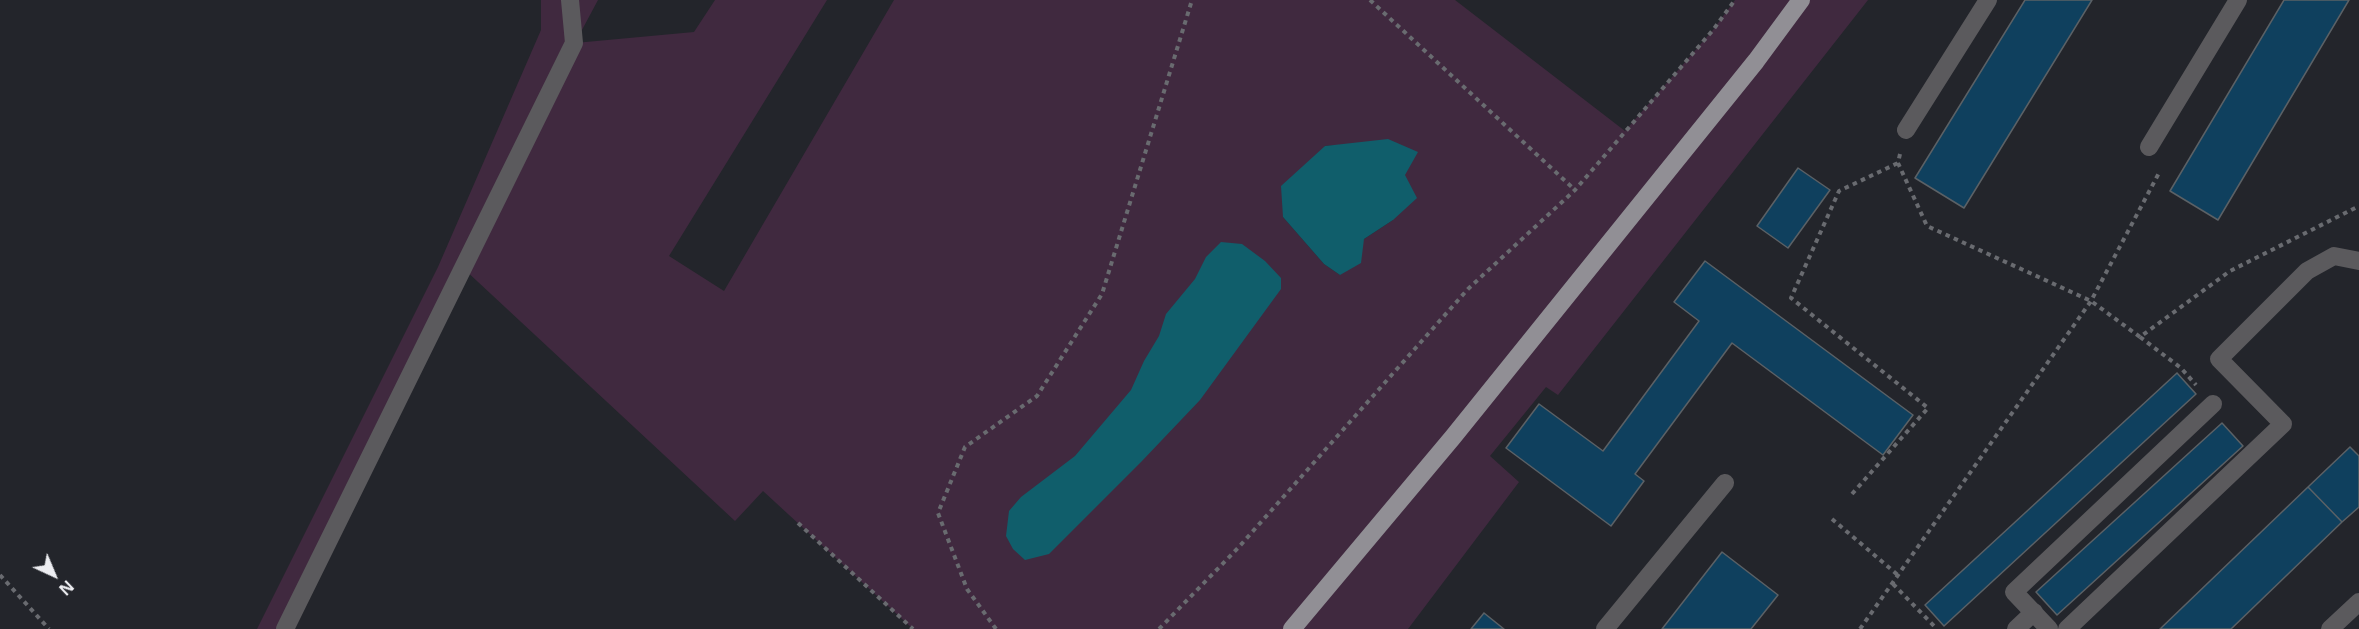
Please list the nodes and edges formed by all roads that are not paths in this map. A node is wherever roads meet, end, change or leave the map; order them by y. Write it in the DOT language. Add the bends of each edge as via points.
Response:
graph roads {
  1 [pos="570,0"];
  2 [pos="1801,0"];
  3 [pos="1988,0"];
  4 [pos="2238,0"];
  5 [pos="1906,130"];
  6 [pos="2151,143"];
  7 [pos="2359,261"];
  8 [pos="2213,404"];
  9 [pos="1725,483"];
  10 [pos="2359,602"];
  11 [pos="2034,612"];
  12 [pos="285,629"];
  13 [pos="1292,629"];
  14 [pos="1605,629"];
  15 [pos="2016,629"];
  16 [pos="2049,629"];
  17 [pos="2067,629"];
  18 [pos="2330,629"];
  1 -- 12 [label="street" via="574,43"];
  2 -- 13 [label="main road" via="1756,62 1453,437"];
  3 -- 5 [label="street"];
  4 -- 6 [label="street"];
  7 -- 17 [label="street" via="2334,256 2307,271 2219,359 2283,423"];
  8 -- 11 [label="street" via="2014,592"];
  9 -- 14 [label="street"];
  10 -- 18 [label="street"];
  11 -- 15 [label="street"];
  11 -- 16 [label="street"];
}
